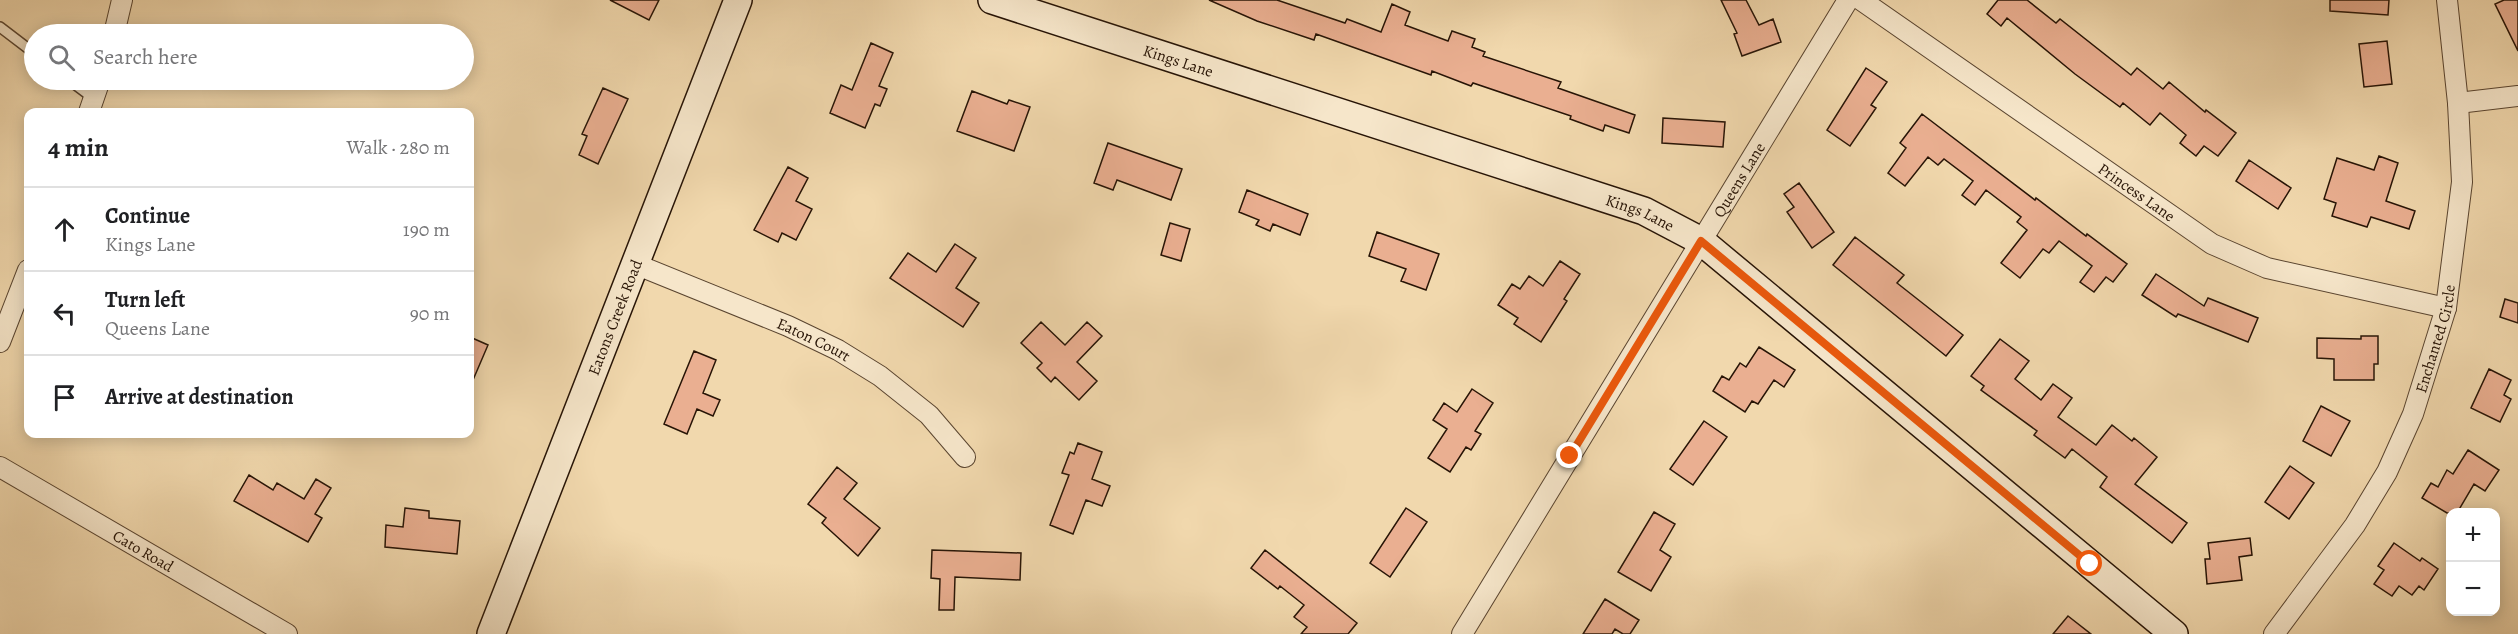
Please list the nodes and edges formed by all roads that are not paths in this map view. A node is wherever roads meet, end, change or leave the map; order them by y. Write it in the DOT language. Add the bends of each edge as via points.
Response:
graph roads {
  1 [pos="123,0"];
  2 [pos="738,0"];
  3 [pos="992,0"];
  4 [pos="1848,0"];
  5 [pos="1861,0"];
  6 [pos="2447,0"];
  7 [pos="117,24"];
  8 [pos="0,27"];
  9 [pos="24,45"];
  10 [pos="78,90"];
  11 [pos="97,90"];
  12 [pos="2518,96"];
  13 [pos="2458,103"];
  14 [pos="92,106"];
  15 [pos="1701,241"];
  16 [pos="635,264"];
  17 [pos="24,280"];
  18 [pos="2446,308"];
  19 [pos="0,342"];
  20 [pos="964,457"];
  21 [pos="0,467"];
  22 [pos="287,634"];
  23 [pos="491,634"];
  24 [pos="1461,634"];
  25 [pos="2174,634"];
  26 [pos="2274,634"];
  1 -- 7 [label="street"];
  2 -- 16 [label="street, Eatons Creek Road"];
  3 -- 15 [label="street, Kings Lane" via="1644,211"];
  4 -- 15 [label="street, Queens Lane"];
  5 -- 18 [label="street, Princess Lane" via="2212,244 2267,268"];
  6 -- 13 [label="street, Enchanted Circle"];
  8 -- 9 [label="lane"];
  10 -- 14 [label="lane"];
  11 -- 14 [label="street"];
  12 -- 13 [label="street"];
  13 -- 18 [label="street, Enchanted Circle" via="2462,182"];
  15 -- 24 [label="street, Queens Lane"];
  15 -- 25 [label="street, Kings Lane"];
  16 -- 20 [label="street, Eaton Court" via="838,350 880,376 929,415"];
  16 -- 23 [label="street, Eatons Creek Road"];
  17 -- 19 [label="street"];
  18 -- 26 [label="street, Enchanted Circle" via="2413,414 2387,472 2355,525"];
  21 -- 22 [label="street, Cato Road"];
}
